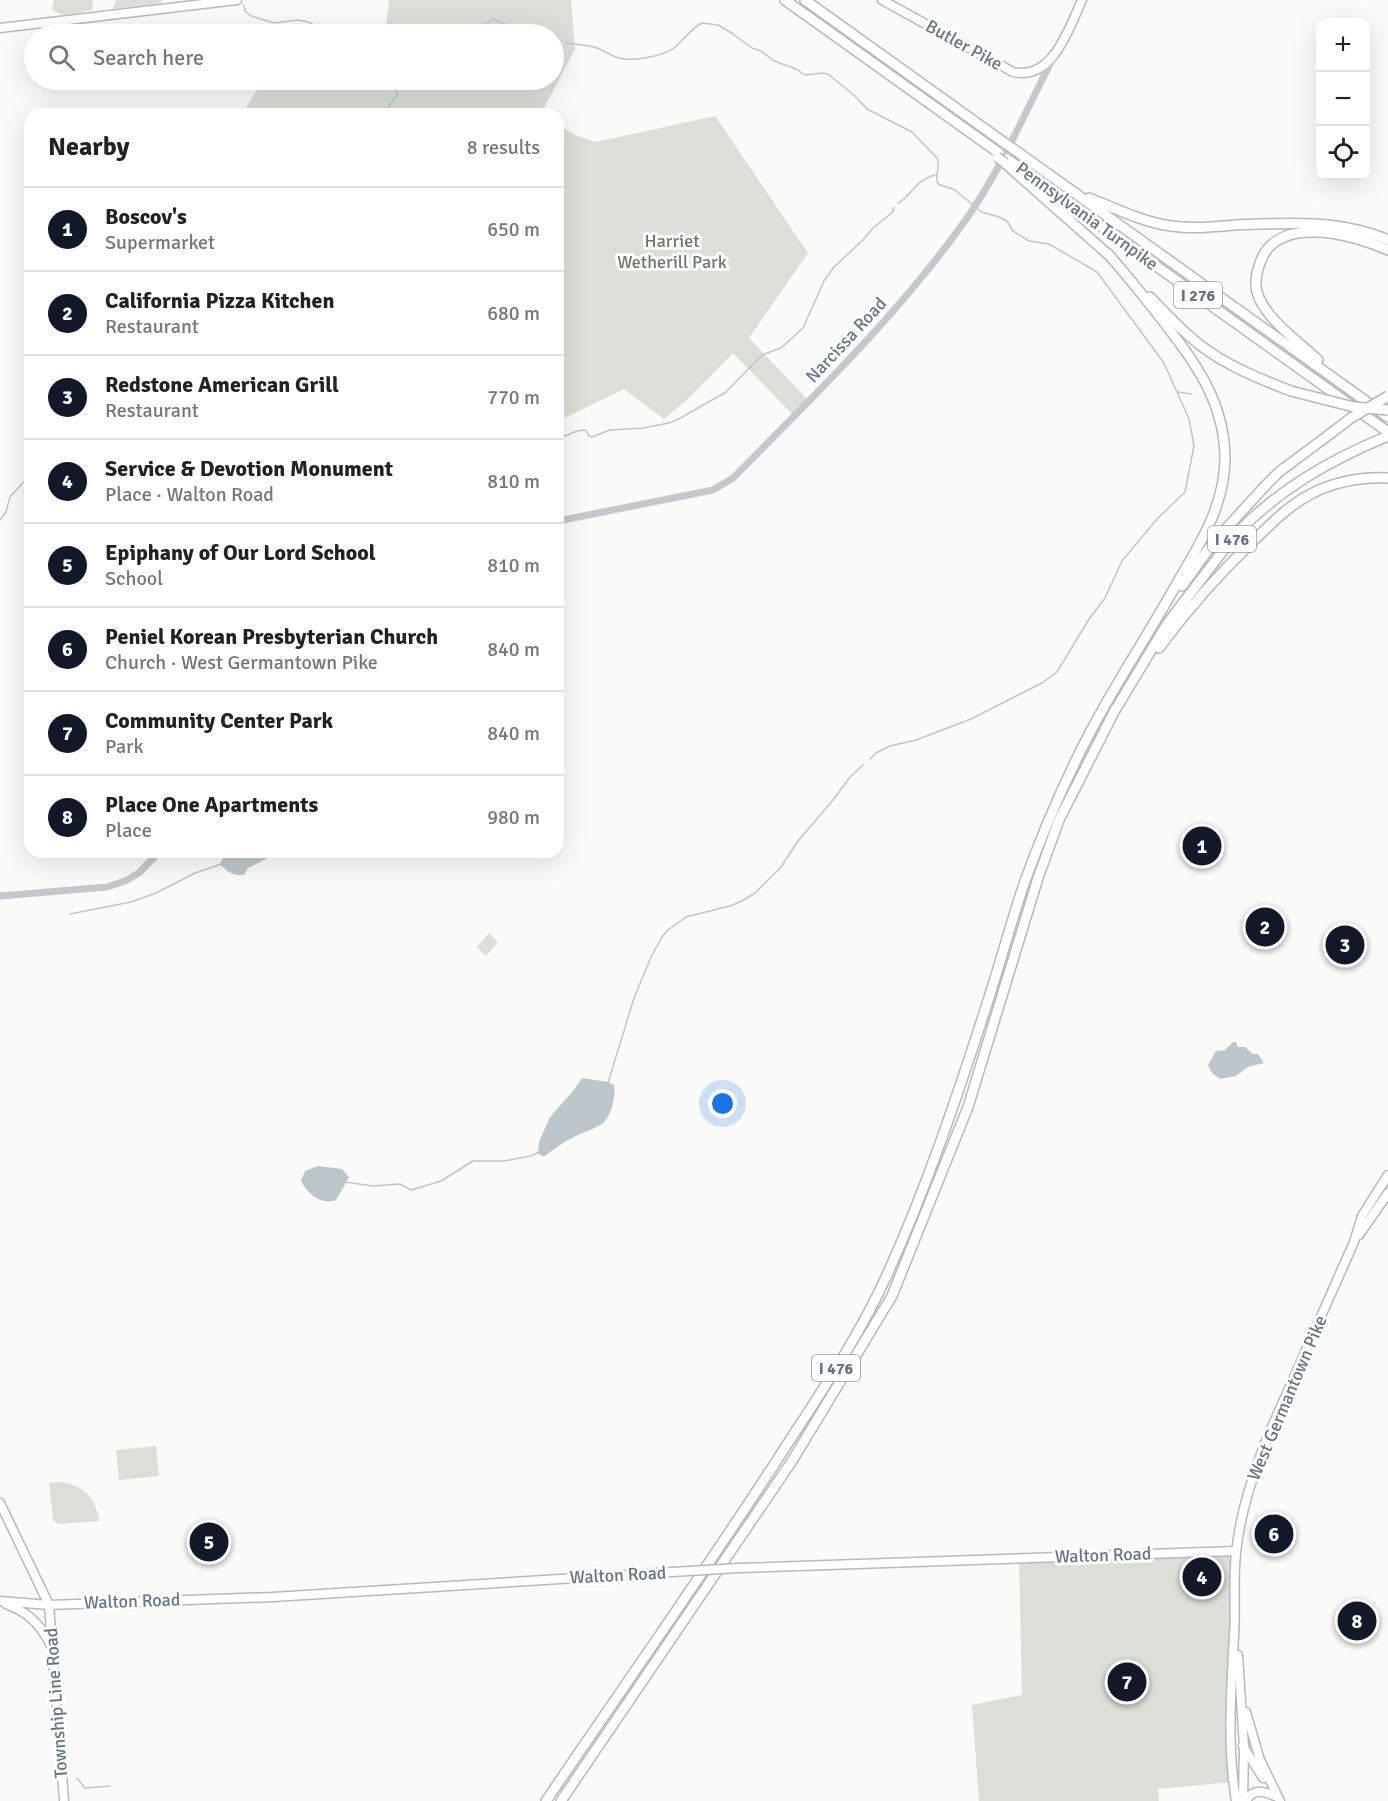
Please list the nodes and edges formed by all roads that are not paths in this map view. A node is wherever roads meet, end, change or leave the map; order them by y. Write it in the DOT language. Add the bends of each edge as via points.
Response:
graph roads {
  1 [pos="237,0"];
  2 [pos="785,0"];
  3 [pos="805,0"];
  4 [pos="882,0"];
  5 [pos="1082,0"];
  6 [pos="34,24"];
  7 [pos="24,25"];
  8 [pos="0,28"];
  9 [pos="1056,53"];
  10 [pos="1002,158"];
  11 [pos="1073,191"];
  12 [pos="1388,240"];
  13 [pos="1388,250"];
  14 [pos="1107,253"];
  15 [pos="1346,386"];
  16 [pos="1388,396"];
  17 [pos="1388,402"];
  18 [pos="1388,410"];
  19 [pos="1388,417"];
  20 [pos="1330,434"];
  21 [pos="1388,434"];
  22 [pos="1388,478"];
  23 [pos="564,520"];
  24 [pos="1158,619"];
  25 [pos="1114,712"];
  26 [pos="153,858"];
  27 [pos="0,896"];
  28 [pos="1388,1175"];
  29 [pos="1388,1193"];
  30 [pos="1354,1242"];
  31 [pos="0,1503"];
  32 [pos="1236,1551"];
  33 [pos="0,1601"];
  34 [pos="49,1605"];
  35 [pos="1235,1630"];
  36 [pos="52,1647"];
  37 [pos="1241,1693"];
  38 [pos="1232,1721"];
  39 [pos="1244,1747"];
  40 [pos="1277,1800"];
  41 [pos="64,1801"];
  42 [pos="546,1801"];
  43 [pos="561,1801"];
  44 [pos="1236,1801"];
  45 [pos="1245,1801"];
  1 -- 6 [label="main road"];
  2 -- 10 [label="highway, Pennsylvania Turnpike / I 276"];
  3 -- 11 [label="highway, Pennsylvania Turnpike / I 276"];
  4 -- 9 [label="main road, Butler Pike" via="1013,72 1027,74 1037,70"];
  5 -- 9 [label="main road, Butler Pike"];
  7 -- 8 [label="main road"];
  9 -- 23 [label="street, Narcissa Road" via="974,206 926,271 876,331 727,483 713,490"];
  10 -- 14 [label="highway"];
  10 -- 21 [label="highway, Pennsylvania Turnpike / I 276"];
  11 -- 12 [label="highway" via="1141,219 1171,226 1318,225 1362,231"];
  11 -- 15 [label="highway, Pennsylvania Turnpike / I 276"];
  13 -- 15 [label="highway" via="1340,234 1302,232 1271,245 1260,264 1256,287 1261,302"];
  14 -- 18 [label="highway, bridge" via="1172,319 1224,361 1291,391"];
  14 -- 24 [label="highway" via="1202,376 1215,404 1224,443 1218,505"];
  15 -- 19 [label="highway, Pennsylvania Turnpike / I 276"];
  16 -- 20 [label="highway, bridge"];
  17 -- 20 [label="highway, I 476, bridge"];
  20 -- 24 [label="highway, I 476" via="1265,486 1213,543"];
  21 -- 25 [label="highway, I 476" via="1289,487 1235,535 1167,624"];
  22 -- 25 [label="highway" via="1346,481 1308,495 1288,510 1199,596"];
  24 -- 42 [label="highway, I 476" via="1083,747 1024,883 928,1179 885,1280 858,1331 752,1500"];
  25 -- 43 [label="highway, I 476" via="1059,820 968,1107 892,1296 792,1461"];
  26 -- 27 [label="street" via="126,881 107,886"];
  28 -- 30 [label="main road, West Germantown Pike" via="1362,1216"];
  29 -- 30 [label="main road, West Germantown Pike"];
  30 -- 32 [label="main road, West Germantown Pike" via="1256,1466"];
  31 -- 34 [label="main road"];
  32 -- 34 [label="main road, Walton Road, bridge" via="739,1568 273,1597"];
  32 -- 35 [label="main road, West Germantown Pike"];
  33 -- 34 [label="main road, Walton Road"];
  33 -- 36 [label="main road" via="23,1611 39,1624"];
  34 -- 36 [label="main road, Township Line Road"];
  35 -- 37 [label="main road, West Germantown Pike"];
  35 -- 38 [label="main road, West Germantown Pike"];
  36 -- 41 [label="main road, Township Line Road"];
  37 -- 39 [label="main road"];
  37 -- 40 [label="main road" via="1260,1761"];
  38 -- 39 [label="main road"];
  38 -- 44 [label="main road, West Germantown Pike"];
  39 -- 40 [label="main road"];
  39 -- 45 [label="main road"];
  40 -- 45 [label="main road" via="1257,1791"];
}
